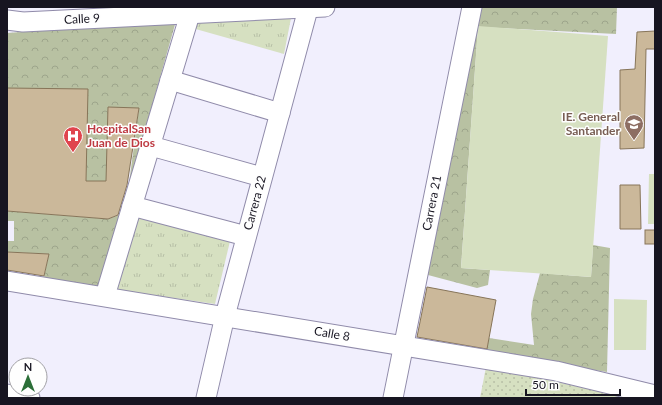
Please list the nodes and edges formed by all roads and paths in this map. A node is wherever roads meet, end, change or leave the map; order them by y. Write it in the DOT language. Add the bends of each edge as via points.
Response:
graph roads {
  1 [pos="472,7"];
  2 [pos="316,8"];
  3 [pos="190,14"];
  4 [pos="7,20"];
  5 [pos="170,80"];
  6 [pos="280,113"];
  7 [pos="151,146"];
  8 [pos="262,177"];
  9 [pos="132,206"];
  10 [pos="246,236"];
  11 [pos="7,280"];
  12 [pos="105,296"];
  13 [pos="225,316"];
  14 [pos="403,346"];
  15 [pos="7,394"];
  16 [pos="655,395"];
  17 [pos="30,398"];
  18 [pos="206,398"];
  19 [pos="392,398"];
  1 -- 14 [label="street, Carrera 21"];
  2 -- 3 [label="street, Calle 9"];
  2 -- 6 [label="street, Carrera 22"];
  3 -- 4 [label="street, Calle 9" via="23,22"];
  3 -- 5 [label="street"];
  5 -- 6 [label="street"];
  5 -- 7 [label="street"];
  6 -- 8 [label="street, Carrera 22"];
  7 -- 8 [label="street"];
  7 -- 9 [label="street"];
  8 -- 10 [label="street, Carrera 22"];
  9 -- 10 [label="street"];
  9 -- 12 [label="street"];
  10 -- 13 [label="street, Carrera 22"];
  11 -- 12 [label="street, Calle 8"];
  12 -- 13 [label="street, Calle 8"];
  13 -- 14 [label="street, Calle 8"];
  13 -- 18 [label="street, Carrera 22"];
  14 -- 16 [label="street, Calle 8" via="556,371"];
  14 -- 19 [label="street, Carrera 21"];
  15 -- 17 [label="street"];
}
